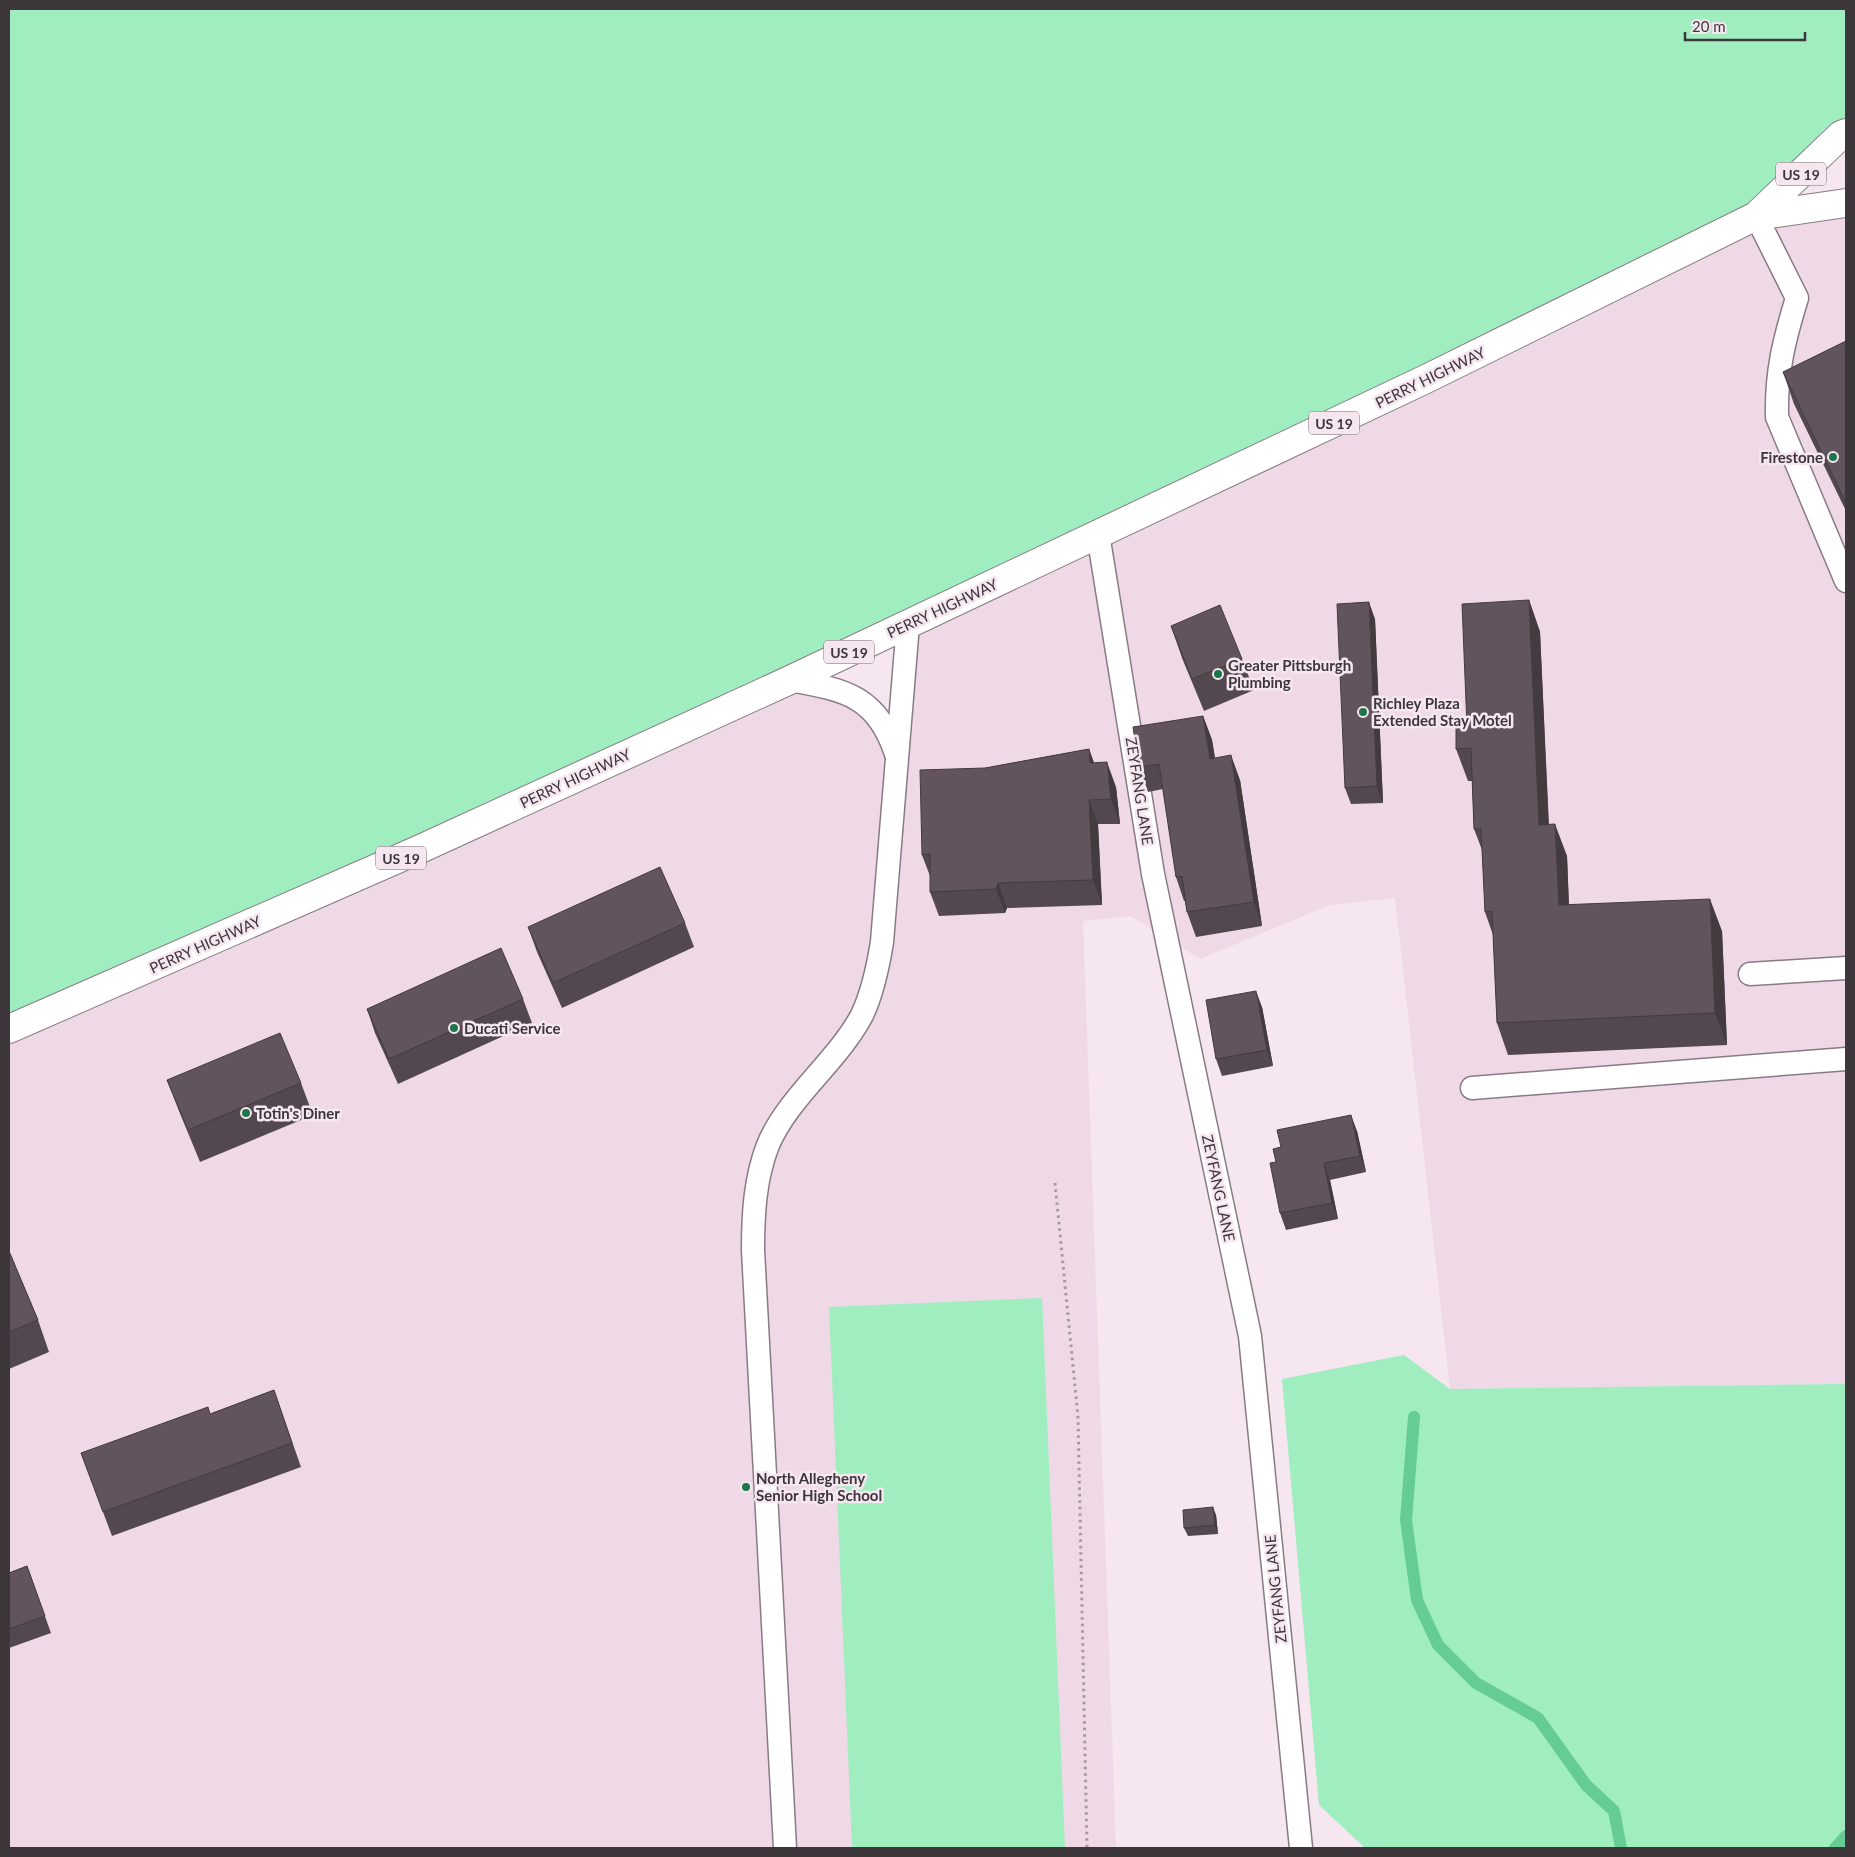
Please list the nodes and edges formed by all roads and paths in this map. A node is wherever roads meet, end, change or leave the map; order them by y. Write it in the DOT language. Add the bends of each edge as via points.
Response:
graph roads {
  1 [pos="1846,133"];
  2 [pos="1846,203"];
  3 [pos="1756,216"];
  4 [pos="1098,534"];
  5 [pos="1846,581"];
  6 [pos="908,624"];
  7 [pos="790,680"];
  8 [pos="897,757"];
  9 [pos="1846,968"];
  10 [pos="1750,974"];
  11 [pos="9,1029"];
  12 [pos="1846,1059"];
  13 [pos="1472,1088"];
  14 [pos="1055,1183"];
  15 [pos="785,1848"];
  16 [pos="1088,1848"];
  17 [pos="1301,1848"];
  1 -- 3 [label="highway, PERRY HIGHWAY / US 19"];
  2 -- 3 [label="highway, PERRY HIGHWAY / US 19"];
  3 -- 4 [label="highway, PERRY HIGHWAY / US 19" via="1428,378"];
  3 -- 5 [label="lane" via="1797,298 1784,340 1776,390 1777,417"];
  4 -- 6 [label="highway, PERRY HIGHWAY / US 19"];
  4 -- 17 [label="lane, ZEYFANG LANE" via="1153,874 1250,1336"];
  6 -- 7 [label="highway, PERRY HIGHWAY / US 19"];
  6 -- 8 [label="lane"];
  7 -- 8 [label="lane" via="845,692 861,701 882,720"];
  7 -- 11 [label="highway, PERRY HIGHWAY / US 19" via="418,850"];
  8 -- 15 [label="lane" via="882,942 871,992 846,1038 780,1122 761,1166 755,1201 753,1250"];
  9 -- 10 [label="lane"];
  12 -- 13 [label="lane"];
  14 -- 16 [label="path" via="1078,1417"];
}
